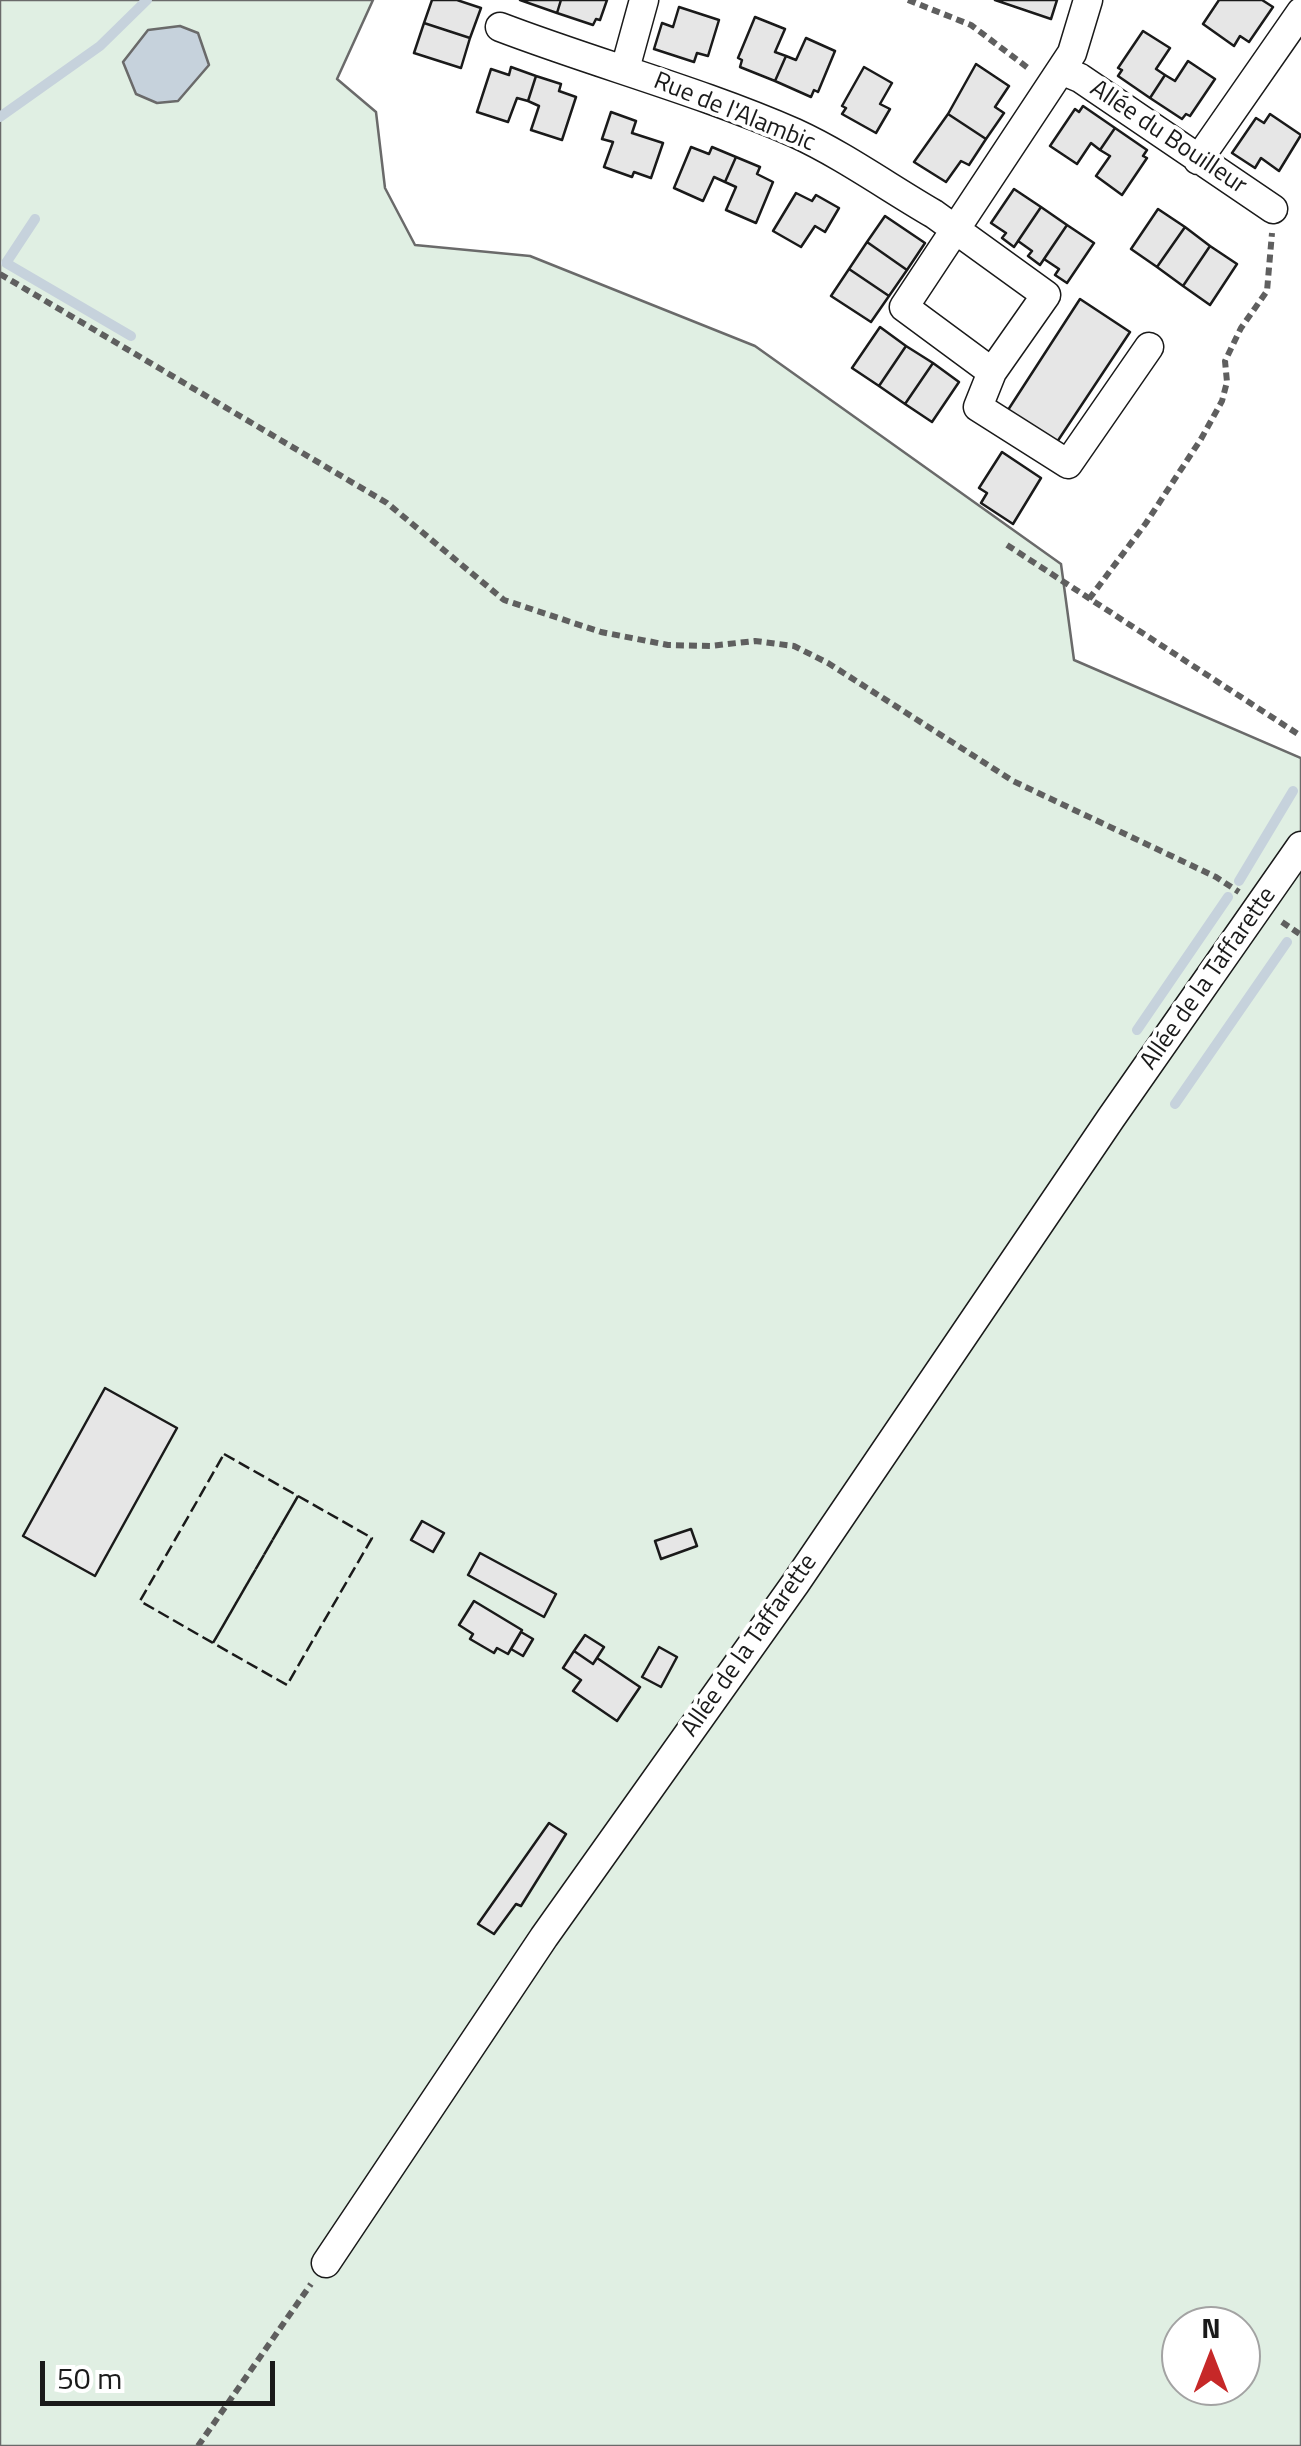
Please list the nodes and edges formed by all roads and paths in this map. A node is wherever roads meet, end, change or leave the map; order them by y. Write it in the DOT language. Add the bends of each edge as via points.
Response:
graph roads {
  1 [pos="644,0"];
  2 [pos="908,0"];
  3 [pos="1088,0"];
  4 [pos="1301,12"];
  5 [pos="500,27"];
  6 [pos="625,69"];
  7 [pos="1053,80"];
  8 [pos="1198,160"];
  9 [pos="1273,209"];
  10 [pos="955,229"];
  11 [pos="0,274"];
  12 [pos="1149,346"];
  13 [pos="992,372"];
  14 [pos="1007,545"];
  15 [pos="1090,598"];
  16 [pos="1301,736"];
  17 [pos="1301,846"];
  18 [pos="1261,906"];
  19 [pos="1301,935"];
  20 [pos="326,2263"];
  21 [pos="198,2446"];
  1 -- 6 [label="street"];
  2 -- 7 [label="path" via="971,25"];
  3 -- 7 [label="street" via="1072,53"];
  4 -- 8 [label="street"];
  5 -- 6 [label="street, Rue de l'Alambic"];
  6 -- 10 [label="street, Rue de l'Alambic" via="798,134"];
  7 -- 8 [label="street, Allée du Bouilleur" via="1080,78"];
  7 -- 10 [label="street"];
  8 -- 9 [label="street, Allée du Bouilleur"];
  9 -- 15 [label="path" via="1267,290 1225,361 1222,401"];
  10 -- 13 [label="street" via="904,307"];
  10 -- 13 [label="street, Rue de l'Alambic" via="1046,295"];
  11 -- 18 [label="path" via="387,503 504,600 600,632 668,645 754,640 794,646 1013,782 1216,877"];
  12 -- 13 [label="street" via="1068,464 978,407"];
  14 -- 15 [label="path"];
  15 -- 16 [label="path"];
  17 -- 18 [label="street, Allée de la Taffarette"];
  18 -- 19 [label="path"];
  18 -- 20 [label="street, Allée de la Taffarette" via="544,1937"];
  20 -- 21 [label="path"];
}
